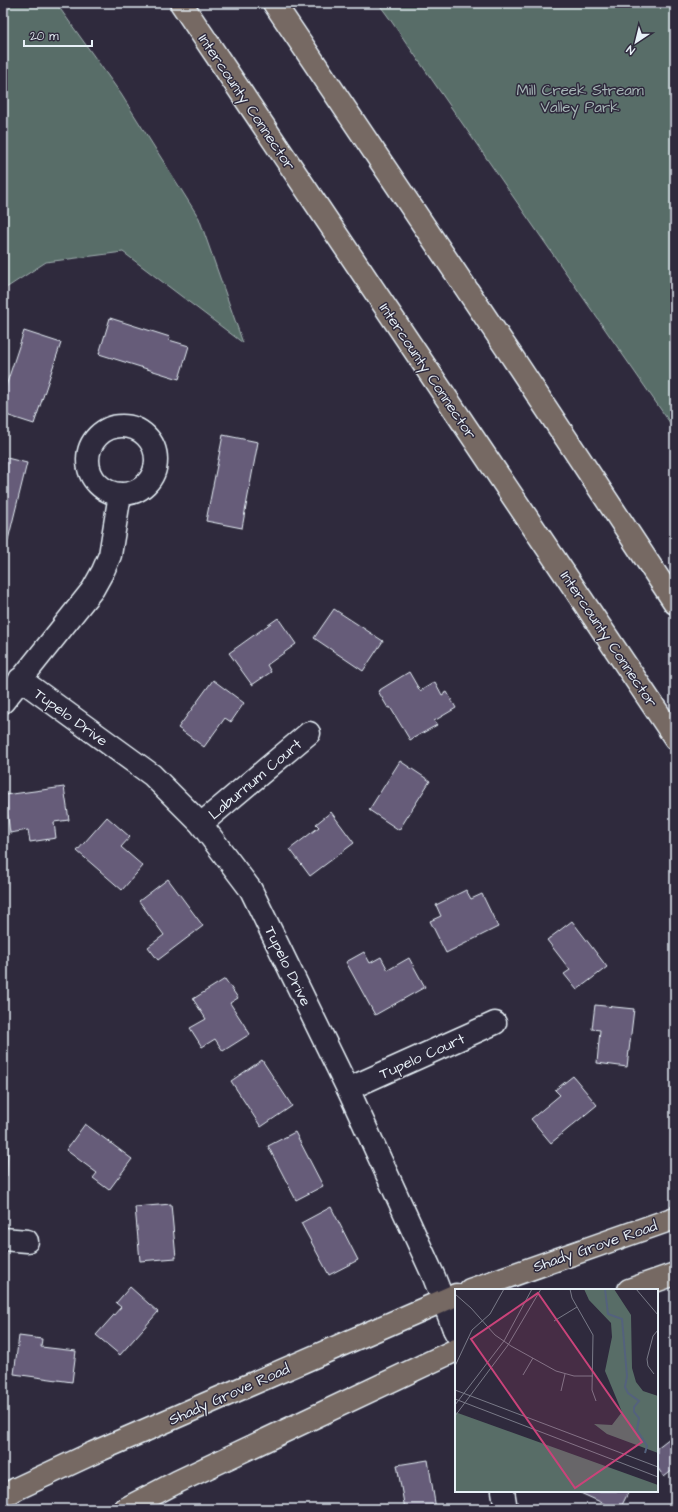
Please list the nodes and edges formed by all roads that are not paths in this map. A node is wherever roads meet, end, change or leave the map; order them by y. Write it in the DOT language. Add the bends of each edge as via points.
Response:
graph roads {
  1 [pos="181,3"];
  2 [pos="274,3"];
  3 [pos="120,494"];
  4 [pos="675,603"];
  5 [pos="20,680"];
  6 [pos="3,702"];
  7 [pos="309,733"];
  8 [pos="675,738"];
  9 [pos="201,824"];
  10 [pos="495,1023"];
  11 [pos="348,1090"];
  12 [pos="675,1218"];
  13 [pos="3,1239"];
  14 [pos="27,1241"];
  15 [pos="675,1274"];
  16 [pos="473,1289"];
  17 [pos="632,1289"];
  18 [pos="449,1298"];
  19 [pos="455,1331"];
  20 [pos="455,1350"];
  21 [pos="503,1492"];
  22 [pos="3,1497"];
  23 [pos="125,1509"];
  24 [pos="506,1509"];
  1 -- 8 [label="main road, Intercounty Connector"];
  2 -- 4 [label="main road"];
  3 -- 5 [label="street" via="110,555 103,571 93,589"];
  5 -- 6 [label="street"];
  5 -- 9 [label="street, Tupelo Drive" via="152,775"];
  7 -- 9 [label="street, Laburnum Court"];
  9 -- 11 [label="street, Tupelo Drive" via="251,890"];
  10 -- 11 [label="street, Tupelo Court"];
  11 -- 18 [label="street, Tupelo Drive" via="434,1277"];
  12 -- 16 [label="main road, Shady Grove Road"];
  13 -- 14 [label="street"];
  15 -- 17 [label="main road"];
  18 -- 19 [label="street, Tupelo Drive"];
  18 -- 22 [label="main road, Shady Grove Road" via="92,1453"];
  20 -- 23 [label="main road"];
  21 -- 24 [label="street"];
}
